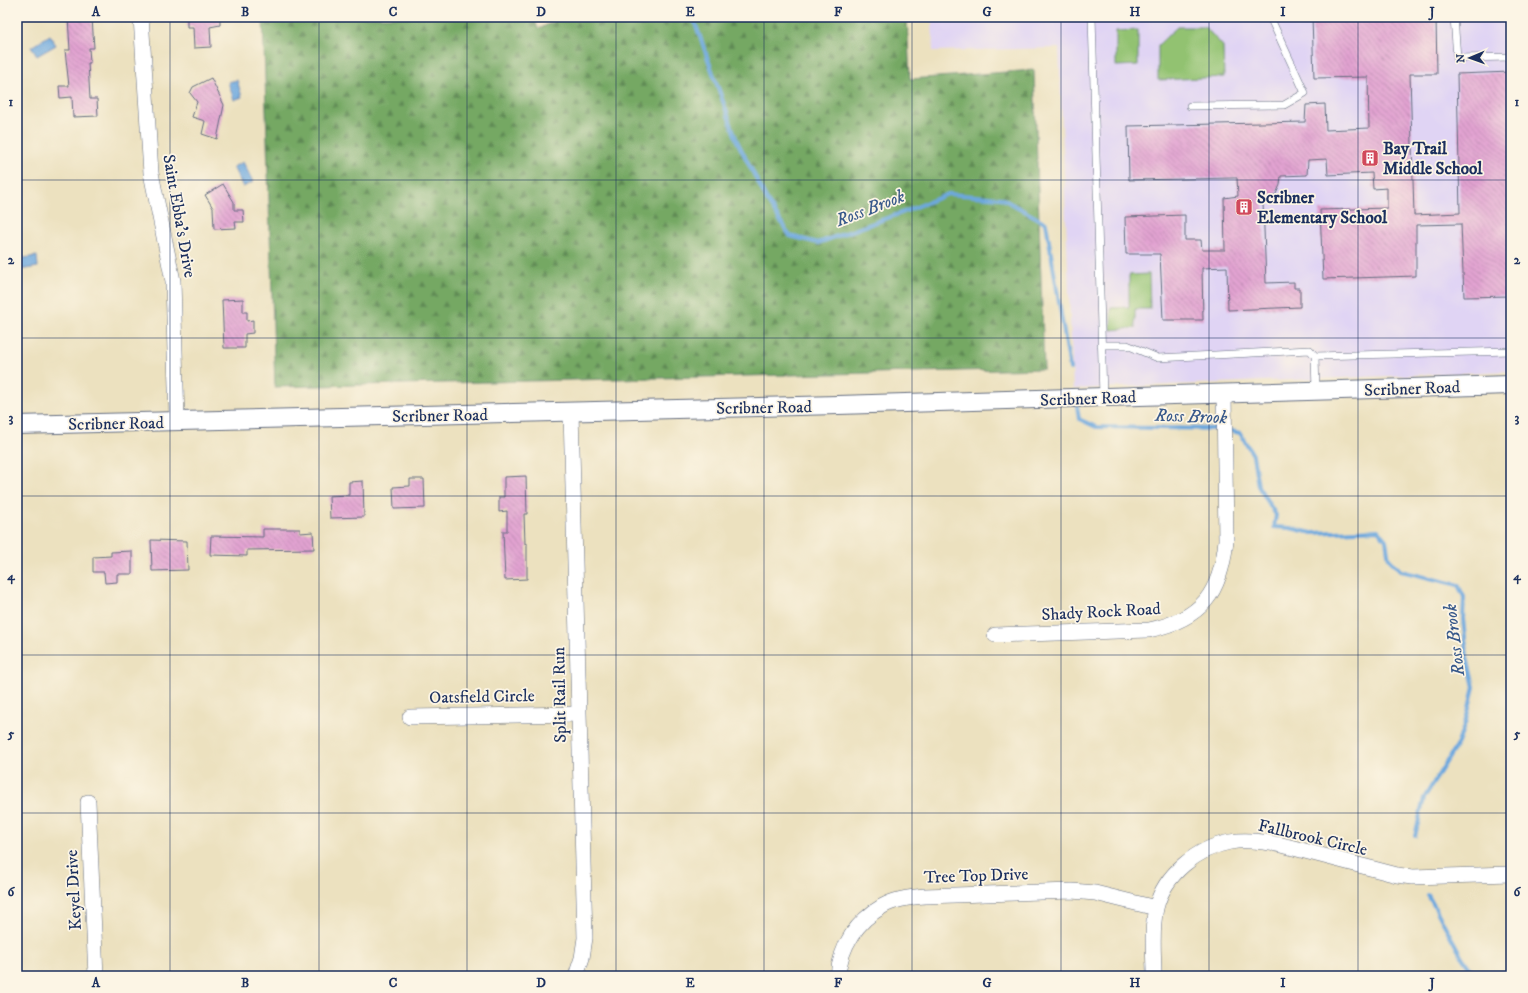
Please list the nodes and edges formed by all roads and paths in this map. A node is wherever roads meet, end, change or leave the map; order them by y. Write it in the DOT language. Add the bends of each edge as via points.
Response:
graph roads {
  1 [pos="141,17"];
  2 [pos="1092,17"];
  3 [pos="1270,17"];
  4 [pos="1454,17"];
  5 [pos="1511,57"];
  6 [pos="1190,106"];
  7 [pos="1101,345"];
  8 [pos="1511,351"];
  9 [pos="1312,353"];
  10 [pos="1511,385"];
  11 [pos="1316,392"];
  12 [pos="1224,394"];
  13 [pos="1103,398"];
  14 [pos="571,412"];
  15 [pos="177,422"];
  16 [pos="17,425"];
  17 [pos="995,635"];
  18 [pos="579,714"];
  19 [pos="410,717"];
  20 [pos="88,802"];
  21 [pos="1511,874"];
  22 [pos="1156,908"];
  23 [pos="96,976"];
  24 [pos="576,976"];
  25 [pos="838,976"];
  26 [pos="1154,976"];
  1 -- 15 [label="street, Saint Ebba's Drive" via="151,173 172,274"];
  2 -- 7 [label="lane"];
  3 -- 6 [label="lane" via="1305,94 1284,105"];
  4 -- 5 [label="lane" via="1457,58"];
  7 -- 9 [label="lane" via="1127,345 1158,358"];
  7 -- 13 [label="lane"];
  8 -- 9 [label="lane"];
  9 -- 11 [label="lane"];
  10 -- 11 [label="street, Scribner Road"];
  11 -- 12 [label="street, Scribner Road"];
  12 -- 13 [label="street, Scribner Road"];
  12 -- 17 [label="street, Shady Rock Road" via="1224,562 1216,586 1204,602 1188,616 1170,626 1149,630"];
  13 -- 14 [label="street, Scribner Road"];
  14 -- 15 [label="street, Scribner Road"];
  14 -- 18 [label="street, Split Rail Run"];
  15 -- 16 [label="street, Scribner Road"];
  18 -- 19 [label="street, Oatsfield Circle"];
  18 -- 24 [label="street, Split Rail Run" via="585,938"];
  20 -- 23 [label="street, Keyel Drive"];
  21 -- 22 [label="street, Fallbrook Circle" via="1404,876 1269,843 1230,842 1201,852 1182,866 1168,882"];
  22 -- 25 [label="street, Tree Top Drive" via="1095,893 1072,891 906,898 884,905 852,933 843,949"];
  22 -- 26 [label="street, Fallbrook Circle"];
}
